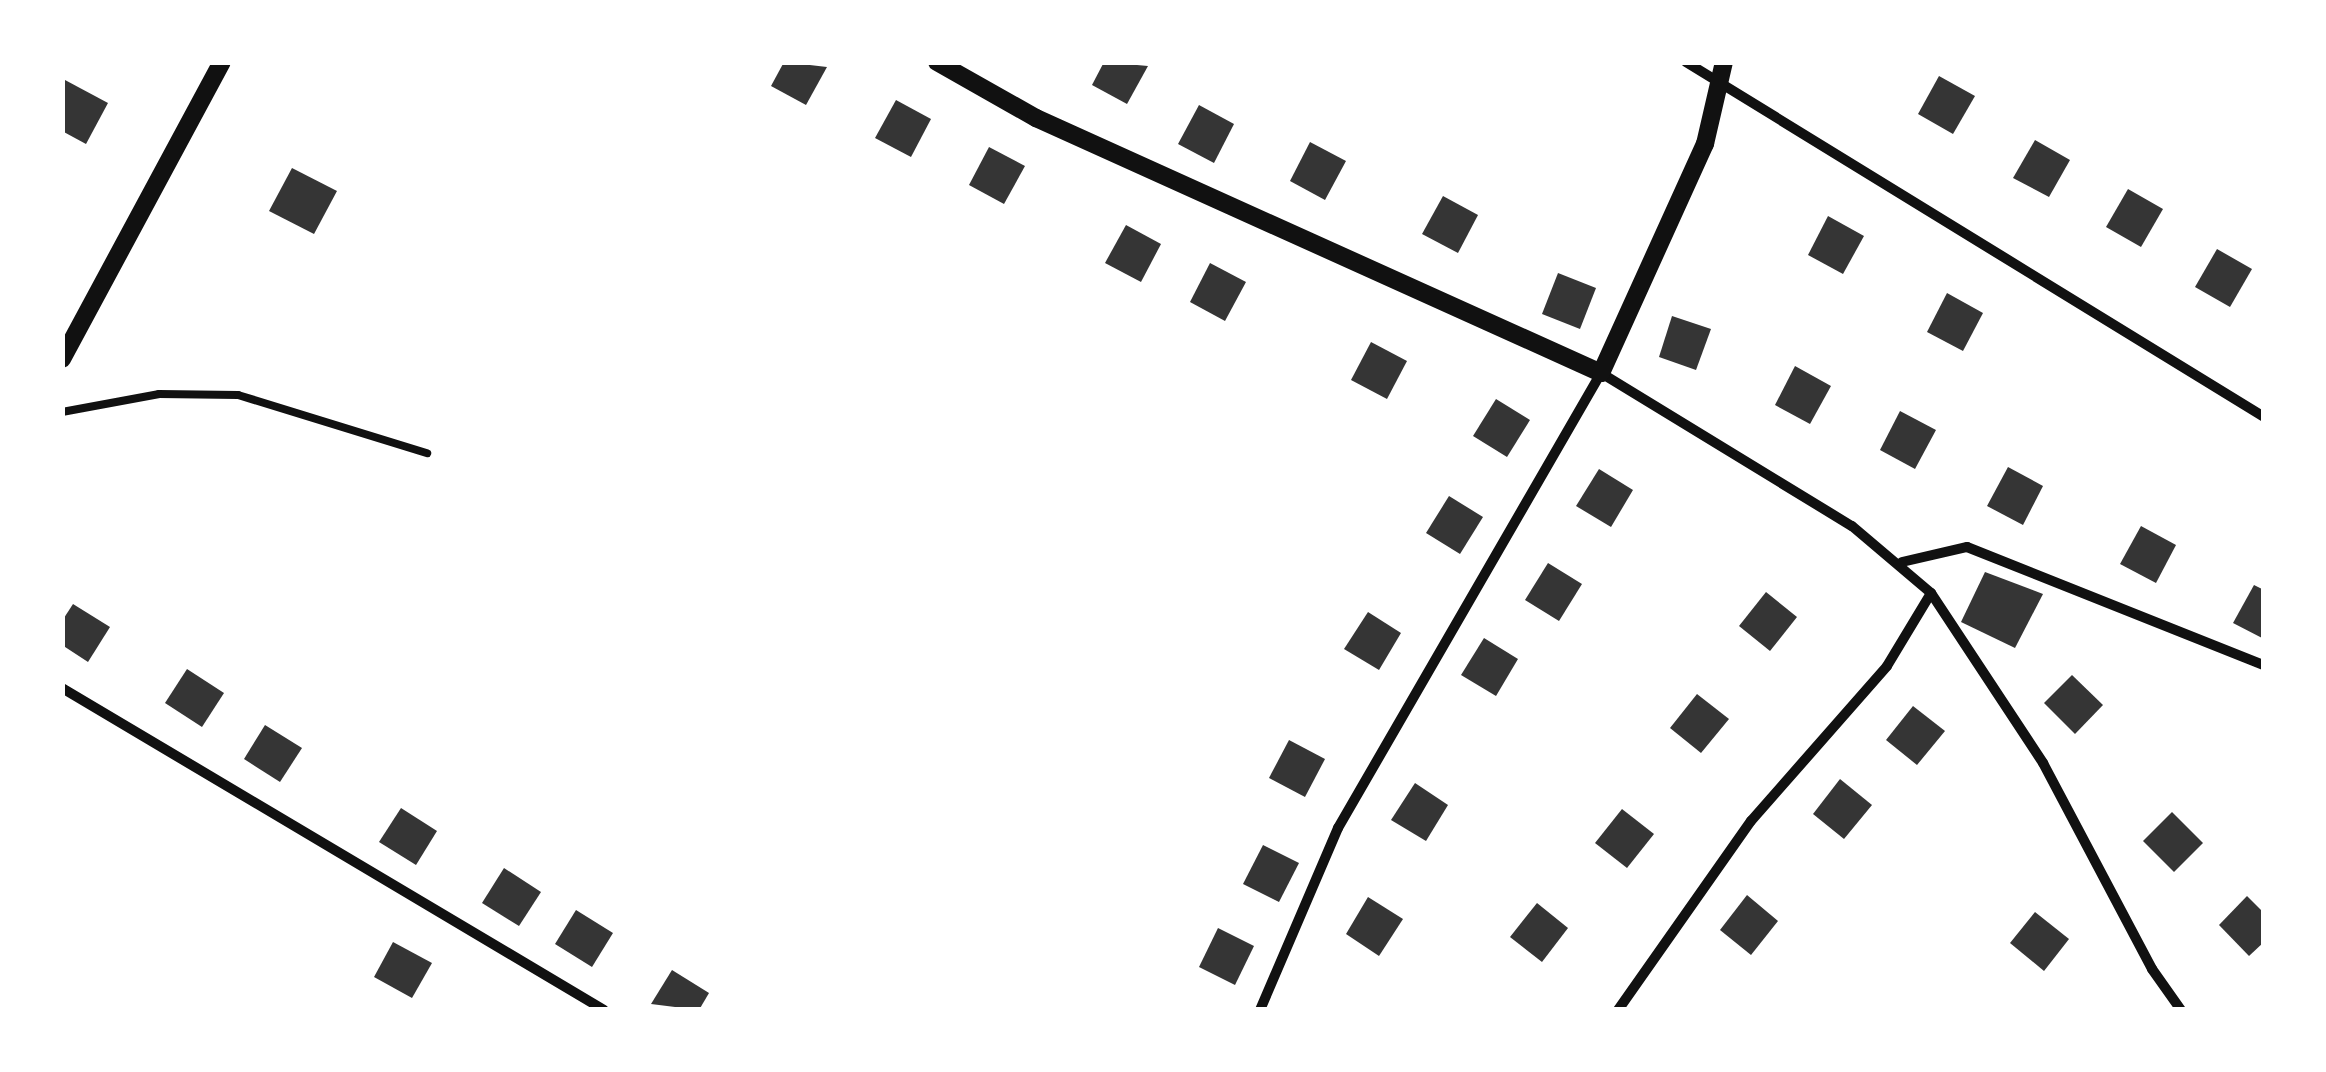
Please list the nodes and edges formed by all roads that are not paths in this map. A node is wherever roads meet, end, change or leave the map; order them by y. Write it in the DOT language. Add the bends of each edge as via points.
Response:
graph roads {
  1 [pos="222,62"];
  2 [pos="937,62"];
  3 [pos="1686,62"];
  4 [pos="1724,62"];
  5 [pos="1720,82"];
  6 [pos="62,359"];
  7 [pos="1600,373"];
  8 [pos="62,412"];
  9 [pos="2264,417"];
  10 [pos="427,453"];
  11 [pos="1902,562"];
  12 [pos="1932,594"];
  13 [pos="2264,665"];
  14 [pos="62,688"];
  15 [pos="604,1010"];
  16 [pos="1260,1010"];
  17 [pos="1618,1010"];
  18 [pos="2181,1010"];
  1 -- 6 [label="street"];
  2 -- 7 [label="street" via="1036,118"];
  3 -- 5 [label="street"];
  4 -- 5 [label="street"];
  5 -- 7 [label="street" via="1705,144"];
  5 -- 9 [label="street"];
  7 -- 11 [label="street"];
  7 -- 16 [label="street" via="1338,828"];
  8 -- 10 [label="lane" via="159,394 238,395"];
  11 -- 12 [label="street"];
  11 -- 13 [label="street" via="1967,547"];
  12 -- 17 [label="street" via="1887,666 1752,821"];
  12 -- 18 [label="street" via="2043,763 2152,969"];
  14 -- 15 [label="street"];
}
